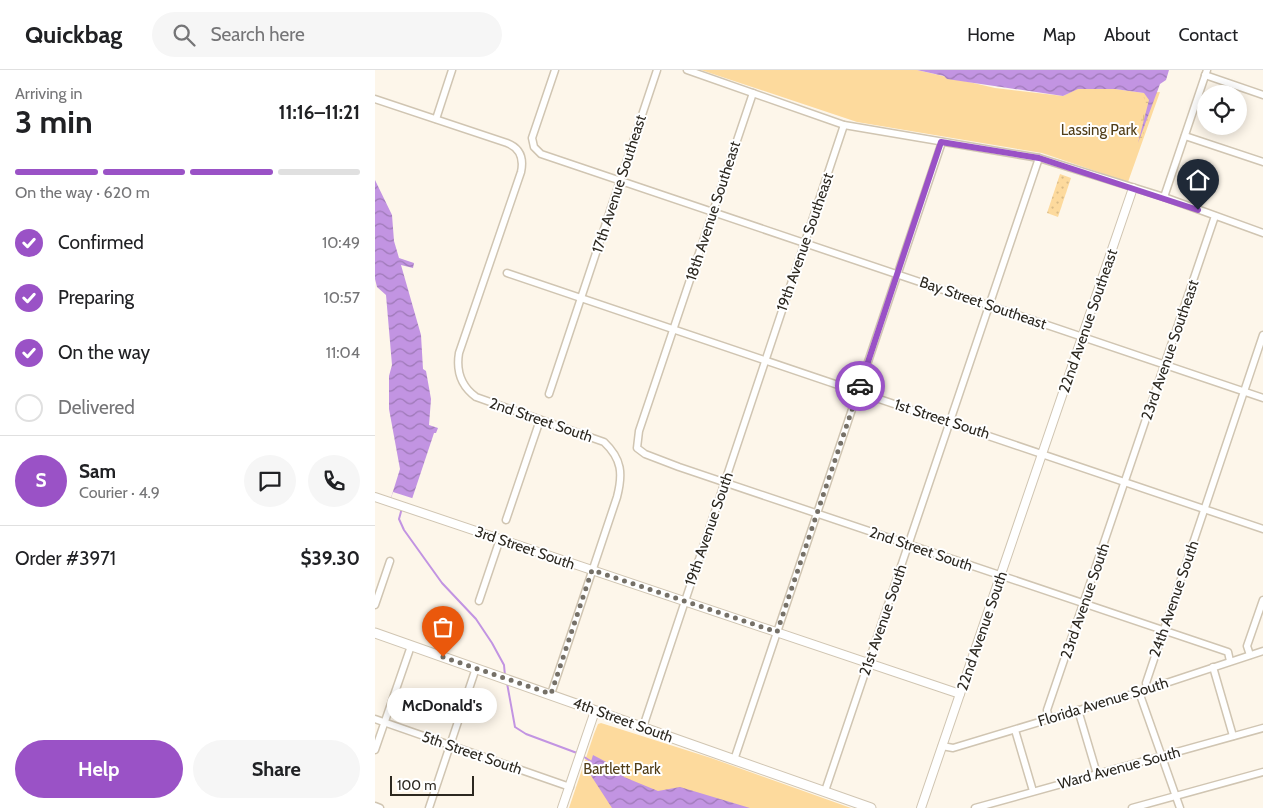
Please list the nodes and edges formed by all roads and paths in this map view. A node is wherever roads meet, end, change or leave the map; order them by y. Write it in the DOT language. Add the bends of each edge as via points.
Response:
graph roads {
  1 [pos="452,70"];
  2 [pos="555,70"];
  3 [pos="657,70"];
  4 [pos="687,70"];
  5 [pos="1206,73"];
  6 [pos="753,93"];
  7 [pos="1263,95"];
  8 [pos="375,99"];
  9 [pos="436,119"];
  10 [pos="845,125"];
  11 [pos="1185,136"];
  12 [pos="941,142"];
  13 [pos="1039,158"];
  14 [pos="1263,162"];
  15 [pos="620,182"];
  16 [pos="1133,188"];
  17 [pos="1164,197"];
  18 [pos="713,212"];
  19 [pos="1215,216"];
  20 [pos="1263,233"];
  21 [pos="805,244"];
  22 [pos="507,273"];
  23 [pos="897,275"];
  24 [pos="581,298"];
  25 [pos="990,305"];
  26 [pos="674,329"];
  27 [pos="1263,335"];
  28 [pos="1083,337"];
  29 [pos="766,360"];
  30 [pos="1165,365"];
  31 [pos="858,391"];
  32 [pos="1245,392"];
  33 [pos="549,394"];
  34 [pos="1263,398"];
  35 [pos="540,420"];
  36 [pos="950,422"];
  37 [pos="637,448"];
  38 [pos="1043,453"];
  39 [pos="725,481"];
  40 [pos="1125,483"];
  41 [pos="375,496"];
  42 [pos="1205,510"];
  43 [pos="817,513"];
  44 [pos="506,520"];
  45 [pos="1263,529"];
  46 [pos="500,539"];
  47 [pos="908,544"];
  48 [pos="390,560"];
  49 [pos="592,570"];
  50 [pos="1001,576"];
  51 [pos="1263,600"];
  52 [pos="479,601"];
  53 [pos="684,602"];
  54 [pos="375,604"];
  55 [pos="1083,604"];
  56 [pos="777,632"];
  57 [pos="1163,632"];
  58 [pos="375,633"];
  59 [pos="411,646"];
  60 [pos="1263,651"];
  61 [pos="1250,655"];
  62 [pos="1231,661"];
  63 [pos="868,664"];
  64 [pos="1213,667"];
  65 [pos="476,668"];
  66 [pos="1147,689"];
  67 [pos="1139,692"];
  68 [pos="551,694"];
  69 [pos="960,694"];
  70 [pos="1078,710"];
  71 [pos="595,711"];
  72 [pos="375,719"];
  73 [pos="1049,719"];
  74 [pos="385,722"];
  75 [pos="643,727"];
  76 [pos="1263,728"];
  77 [pos="1015,730"];
  78 [pos="1233,736"];
  79 [pos="450,745"];
  80 [pos="942,746"];
  81 [pos="375,750"];
  82 [pos="1161,757"];
  83 [pos="734,760"];
  84 [pos="1263,772"];
  85 [pos="1097,774"];
  86 [pos="570,787"];
  87 [pos="825,791"];
  88 [pos="1033,791"];
  89 [pos="1175,796"];
  90 [pos="375,806"];
  91 [pos="380,808"];
  92 [pos="429,808"];
  93 [pos="563,808"];
  94 [pos="871,808"];
  95 [pos="921,808"];
  96 [pos="975,808"];
  97 [pos="1132,808"];
  98 [pos="1179,808"];
  1 -- 9 [label="street"];
  2 -- 15 [label="street, Bay Street Southeast" via="533,136 534,147 545,156"];
  3 -- 15 [label="street, 17th Avenue Southeast"];
  4 -- 6 [label="street"];
  5 -- 7 [label="street"];
  5 -- 11 [label="street"];
  6 -- 10 [label="street"];
  6 -- 18 [label="street, 18th Avenue Southeast"];
  8 -- 9 [label="street"];
  9 -- 35 [label="street, 2nd Street South" via="512,145 521,155 521,172 459,353 458,365 461,379 476,397"];
  10 -- 12 [label="street"];
  10 -- 21 [label="street, 19th Avenue Southeast"];
  11 -- 14 [label="street"];
  11 -- 17 [label="street"];
  12 -- 13 [label="street"];
  12 -- 23 [label="street"];
  13 -- 16 [label="street"];
  13 -- 25 [label="street, 21st Avenue South"];
  15 -- 18 [label="street, Bay Street Southeast"];
  15 -- 24 [label="street, 17th Avenue Southeast"];
  16 -- 17 [label="street"];
  16 -- 28 [label="street, 22nd Avenue Southeast"];
  17 -- 19 [label="street"];
  18 -- 21 [label="street, Bay Street Southeast"];
  18 -- 26 [label="street, 18th Avenue Southeast"];
  19 -- 20 [label="street"];
  19 -- 30 [label="street, 23rd Avenue Southeast"];
  21 -- 23 [label="street, Bay Street Southeast"];
  21 -- 29 [label="street, 19th Avenue Southeast"];
  22 -- 24 [label="street, 1st Street South"];
  23 -- 25 [label="street, Bay Street Southeast"];
  23 -- 31 [label="street"];
  24 -- 26 [label="street, 1st Street South"];
  24 -- 33 [label="street, 17th Avenue Southeast"];
  25 -- 28 [label="street, Bay Street Southeast"];
  25 -- 36 [label="street, 21st Avenue South"];
  26 -- 29 [label="street, 1st Street South"];
  26 -- 37 [label="street, 18th Avenue Southeast" via="639,431"];
  27 -- 32 [label="street, 24th Avenue South"];
  28 -- 30 [label="street, Bay Street Southeast"];
  28 -- 38 [label="street, 22nd Avenue Southeast"];
  29 -- 31 [label="street, 1st Street South"];
  29 -- 39 [label="street, 19th Avenue South"];
  30 -- 32 [label="street, Bay Street Southeast"];
  30 -- 40 [label="street, 23rd Avenue Southeast"];
  31 -- 36 [label="street, 1st Street South"];
  31 -- 43 [label="street"];
  32 -- 34 [label="street, Bay Street Southeast"];
  32 -- 42 [label="street, 24th Avenue South"];
  35 -- 44 [label="street"];
  35 -- 49 [label="street, 2nd Street South" via="604,442 620,463 619,490"];
  36 -- 38 [label="street, 1st Street South"];
  36 -- 47 [label="street, 21st Avenue South"];
  37 -- 39 [label="street, 2nd Street South" via="645,454"];
  38 -- 40 [label="street, 1st Street South"];
  38 -- 50 [label="street, 22nd Avenue South"];
  39 -- 43 [label="street, 2nd Street South"];
  39 -- 53 [label="street, 19th Avenue South"];
  40 -- 42 [label="street, 1st Street South"];
  40 -- 55 [label="street, 23rd Avenue South"];
  41 -- 46 [label="street, 3rd Street South"];
  42 -- 45 [label="street, 1st Street South"];
  42 -- 57 [label="street, 24th Avenue South"];
  43 -- 47 [label="street, 2nd Street South"];
  43 -- 56 [label="street"];
  46 -- 49 [label="street, 3rd Street South"];
  46 -- 52 [label="street"];
  47 -- 50 [label="street, 2nd Street South"];
  47 -- 63 [label="street, 21st Avenue South"];
  48 -- 54 [label="street"];
  49 -- 53 [label="street, 3rd Street South"];
  49 -- 68 [label="street"];
  50 -- 55 [label="street, 2nd Street South"];
  50 -- 69 [label="street, 22nd Avenue South"];
  51 -- 61 [label="street" via="1247,646"];
  53 -- 56 [label="street, 3rd Street South"];
  53 -- 75 [label="street, 19th Avenue South"];
  55 -- 57 [label="street, 2nd Street South"];
  55 -- 73 [label="street, 23rd Avenue South" via="1047,710"];
  56 -- 63 [label="street, 3rd Street South"];
  56 -- 83 [label="street"];
  57 -- 62 [label="street, 2nd Street South" via="1228,652"];
  57 -- 66 [label="street, 24th Avenue South" via="1146,683"];
  58 -- 59 [label="main road, 4th Street South"];
  59 -- 65 [label="main road, 4th Street South"];
  59 -- 74 [label="street"];
  60 -- 61 [label="street, Florida Avenue South"];
  61 -- 62 [label="street, Florida Avenue South"];
  62 -- 64 [label="street, Florida Avenue South"];
  63 -- 69 [label="street, 3rd Street South"];
  63 -- 87 [label="street, 21st Avenue South"];
  64 -- 66 [label="street, Florida Avenue South"];
  64 -- 78 [label="street"];
  65 -- 68 [label="main road, 4th Street South"];
  65 -- 79 [label="street"];
  66 -- 67 [label="street, Florida Avenue South"];
  67 -- 70 [label="street, Florida Avenue South"];
  67 -- 82 [label="street"];
  68 -- 71 [label="main road, 4th Street South"];
  69 -- 80 [label="street, 22nd Avenue South"];
  70 -- 73 [label="street, Florida Avenue South"];
  70 -- 85 [label="street"];
  71 -- 75 [label="main road, 4th Street South"];
  71 -- 86 [label="street"];
  72 -- 74 [label="street, 5th Street South"];
  73 -- 77 [label="street, Florida Avenue South"];
  74 -- 79 [label="street, 5th Street South"];
  74 -- 81 [label="street"];
  75 -- 83 [label="main road, 4th Street South"];
  76 -- 78 [label="street, Ward Avenue South"];
  77 -- 80 [label="street, Florida Avenue South" via="953,748"];
  77 -- 88 [label="street"];
  78 -- 82 [label="street, Ward Avenue South"];
  79 -- 86 [label="street, 5th Street South"];
  79 -- 92 [label="street"];
  80 -- 95 [label="street, 22nd Avenue South"];
  82 -- 85 [label="street, Ward Avenue South"];
  82 -- 89 [label="street"];
  83 -- 87 [label="main road, 4th Street South"];
  84 -- 89 [label="street"];
  85 -- 88 [label="street, Ward Avenue South"];
  86 -- 93 [label="street"];
  87 -- 94 [label="main road, 4th Street South"];
  88 -- 96 [label="street, Ward Avenue South"];
  89 -- 97 [label="street"];
  89 -- 98 [label="street"];
  90 -- 91 [label="street"];
}
